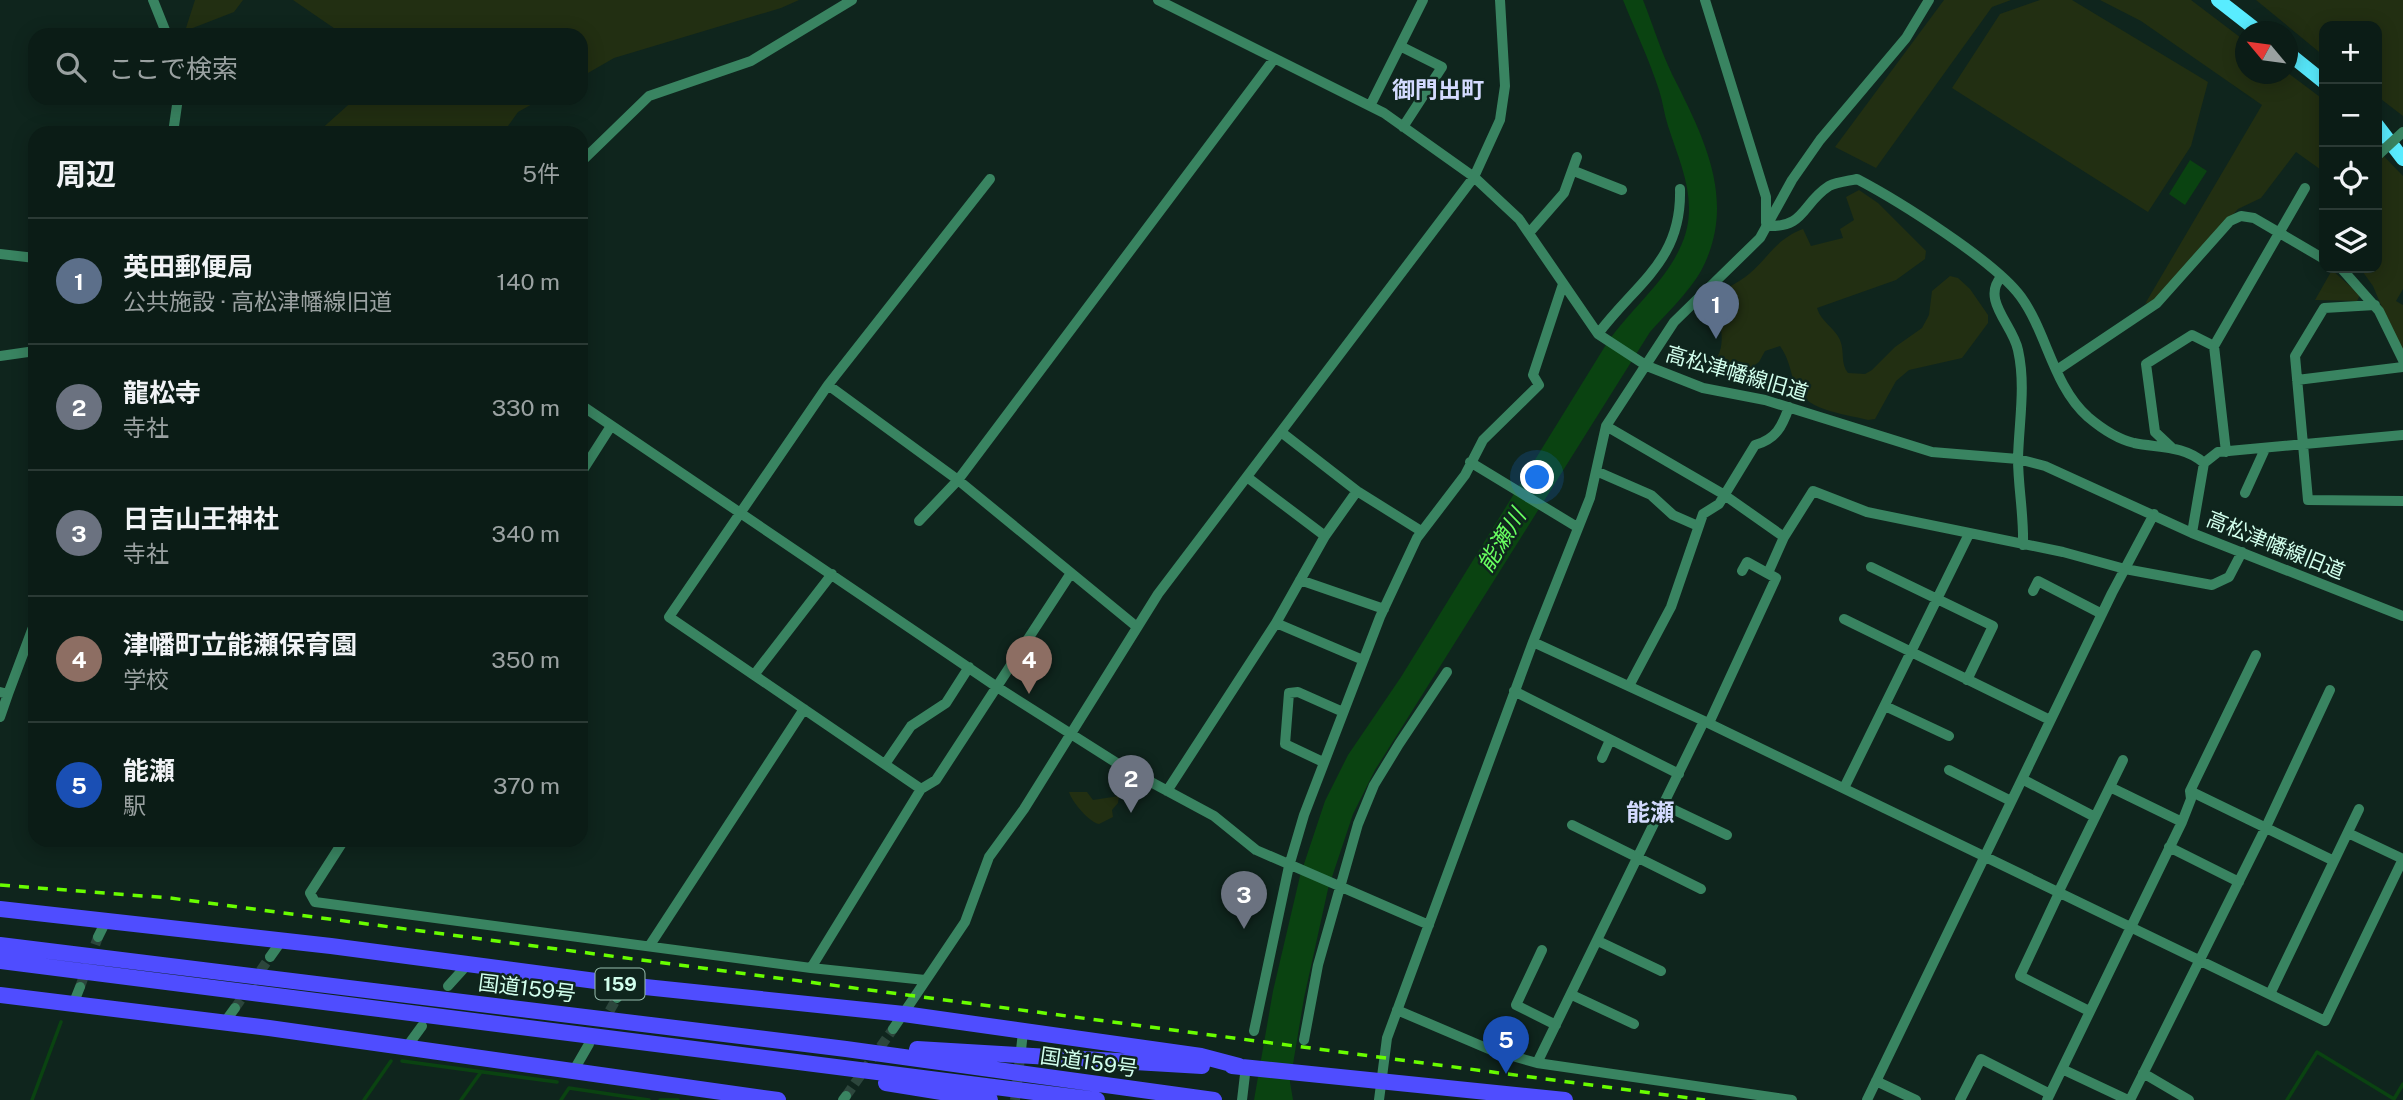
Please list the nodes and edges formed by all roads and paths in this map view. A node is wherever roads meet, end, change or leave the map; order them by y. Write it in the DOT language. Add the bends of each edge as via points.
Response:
graph roads {
  1 [pos="153,0"];
  2 [pos="852,0"];
  3 [pos="1158,0"];
  4 [pos="1423,0"];
  5 [pos="1500,0"];
  6 [pos="1705,0"];
  7 [pos="1929,0"];
  8 [pos="2218,0"];
  9 [pos="2245,21"];
  10 [pos="164,28"];
  11 [pos="1400,46"];
  12 [pos="1274,59"];
  13 [pos="2298,62"];
  14 [pos="2319,78"];
  15 [pos="177,105"];
  16 [pos="1370,106"];
  17 [pos="174,126"];
  18 [pos="1403,127"];
  19 [pos="2382,132"];
  20 [pos="2403,132"];
  21 [pos="2382,151"];
  22 [pos="588,155"];
  23 [pos="1577,156"];
  24 [pos="2403,159"];
  25 [pos="1574,171"];
  26 [pos="1474,177"];
  27 [pos="989,180"];
  28 [pos="2305,188"];
  29 [pos="1680,189"];
  30 [pos="1622,190"];
  31 [pos="1766,226"];
  32 [pos="1529,233"];
  33 [pos="2280,233"];
  34 [pos="0,254"];
  35 [pos="2319,256"];
  36 [pos="28,257"];
  37 [pos="2344,273"];
  38 [pos="2001,277"];
  39 [pos="1563,284"];
  40 [pos="2375,305"];
  41 [pos="1600,336"];
  42 [pos="2214,346"];
  43 [pos="28,352"];
  44 [pos="0,356"];
  45 [pos="2403,360"];
  46 [pos="1642,364"];
  47 [pos="2403,367"];
  48 [pos="2057,370"];
  49 [pos="2297,380"];
  50 [pos="828,385"];
  51 [pos="1789,407"];
  52 [pos="588,410"];
  53 [pos="611,426"];
  54 [pos="1606,426"];
  55 [pos="1281,432"];
  56 [pos="2403,435"];
  57 [pos="2304,445"];
  58 [pos="2172,448"];
  59 [pos="2265,449"];
  60 [pos="2226,452"];
  61 [pos="2018,459"];
  62 [pos="588,462"];
  63 [pos="1470,462"];
  64 [pos="2204,463"];
  65 [pos="1596,471"];
  66 [pos="1247,477"];
  67 [pos="958,480"];
  68 [pos="1357,491"];
  69 [pos="2245,493"];
  70 [pos="1723,494"];
  71 [pos="2403,501"];
  72 [pos="741,512"];
  73 [pos="2154,514"];
  74 [pos="919,521"];
  75 [pos="1698,526"];
  76 [pos="1577,527"];
  77 [pos="1421,531"];
  78 [pos="2192,533"];
  79 [pos="1969,534"];
  80 [pos="1325,536"];
  81 [pos="1784,537"];
  82 [pos="2023,545"];
  83 [pos="2242,552"];
  84 [pos="1871,567"];
  85 [pos="2125,569"];
  86 [pos="1742,571"];
  87 [pos="1071,573"];
  88 [pos="1768,573"];
  89 [pos="832,574"];
  90 [pos="1300,580"];
  91 [pos="2033,591"];
  92 [pos="1937,598"];
  93 [pos="1384,609"];
  94 [pos="2102,614"];
  95 [pos="2403,616"];
  96 [pos="1844,619"];
  97 [pos="1276,623"];
  98 [pos="1137,627"];
  99 [pos="28,638"];
  100 [pos="1533,642"];
  101 [pos="1911,653"];
  102 [pos="2256,655"];
  103 [pos="1363,660"];
  104 [pos="970,667"];
  105 [pos="1447,672"];
  106 [pos="754,675"];
  107 [pos="1967,680"];
  108 [pos="1629,686"];
  109 [pos="997,687"];
  110 [pos="2330,690"];
  111 [pos="1514,691"];
  112 [pos="4,693"];
  113 [pos="1885,706"];
  114 [pos="804,709"];
  115 [pos="1343,712"];
  116 [pos="0,717"];
  117 [pos="2050,720"];
  118 [pos="1707,722"];
  119 [pos="1069,734"];
  120 [pos="1949,736"];
  121 [pos="1610,740"];
  122 [pos="1602,758"];
  123 [pos="2123,760"];
  124 [pos="1323,762"];
  125 [pos="885,764"];
  126 [pos="1949,770"];
  127 [pos="1679,774"];
  128 [pos="2022,779"];
  129 [pos="2110,787"];
  130 [pos="1844,788"];
  131 [pos="922,789"];
  132 [pos="1167,790"];
  133 [pos="2190,791"];
  134 [pos="2011,801"];
  135 [pos="1664,805"];
  136 [pos="2359,809"];
  137 [pos="2095,817"];
  138 [pos="2182,822"];
  139 [pos="1573,825"];
  140 [pos="2266,827"];
  141 [pos="2348,833"];
  142 [pos="1727,835"];
  143 [pos="340,847"];
  144 [pos="2169,847"];
  145 [pos="1984,857"];
  146 [pos="1638,858"];
  147 [pos="2403,859"];
  148 [pos="2334,861"];
  149 [pos="1293,868"];
  150 [pos="2239,882"];
  151 [pos="1340,886"];
  152 [pos="1701,889"];
  153 [pos="2059,893"];
  154 [pos="0,909"];
  155 [pos="106,921"];
  156 [pos="1429,925"];
  157 [pos="2129,926"];
  158 [pos="98,937"];
  159 [pos="282,940"];
  160 [pos="1598,941"];
  161 [pos="0,945"];
  162 [pos="650,945"];
  163 [pos="1542,950"];
  164 [pos="270,957"];
  165 [pos="2198,960"];
  166 [pos="0,961"];
  167 [pos="467,965"];
  168 [pos="811,968"];
  169 [pos="1661,971"];
  170 [pos="925,980"];
  171 [pos="448,986"];
  172 [pos="2270,994"];
  173 [pos="0,995"];
  174 [pos="1572,995"];
  175 [pos="235,1008"];
  176 [pos="1397,1010"];
  177 [pos="2089,1010"];
  178 [pos="904,1014"];
  179 [pos="224,1023"];
  180 [pos="1634,1024"];
  181 [pos="1556,1025"];
  182 [pos="422,1026"];
  183 [pos="893,1029"];
  184 [pos="1254,1031"];
  185 [pos="1023,1032"];
  186 [pos="1304,1040"];
  187 [pos="589,1044"];
  188 [pos="406,1048"];
  189 [pos="846,1049"];
  190 [pos="1021,1050"];
  191 [pos="751,1054"];
  192 [pos="1537,1063"];
  193 [pos="1246,1066"];
  194 [pos="2062,1069"];
  195 [pos="574,1070"];
  196 [pos="2143,1073"];
  197 [pos="1380,1081"];
  198 [pos="1876,1081"];
  199 [pos="1403,1083"];
  200 [pos="2049,1097"];
  201 [pos="779,1100"];
  202 [pos="990,1100"];
  203 [pos="1097,1100"];
  204 [pos="1214,1100"];
  205 [pos="1242,1100"];
  206 [pos="1379,1100"];
  207 [pos="1467,1100"];
  208 [pos="1564,1100"];
  209 [pos="1792,1100"];
  210 [pos="1867,1100"];
  211 [pos="1916,1100"];
  212 [pos="1960,1100"];
  213 [pos="2129,1100"];
  214 [pos="2189,1100"];
  1 -- 10 [label="street"];
  2 -- 22 [label="street" via="751,61 649,96"];
  3 -- 12 [label="street, 高松津幡線旧道"];
  4 -- 11 [label="street"];
  5 -- 26 [label="street" via="1505,86 1500,120"];
  6 -- 31 [label="street" via="1766,197"];
  7 -- 31 [label="street" via="1906,38 1820,140"];
  8 -- 9 [label="main road"];
  11 -- 16 [label="street"];
  11 -- 18 [label="street" via="1442,67"];
  12 -- 16 [label="street, 高松津幡線旧道"];
  12 -- 67 [label="street"];
  13 -- 14 [label="main road"];
  15 -- 17 [label="street"];
  16 -- 18 [label="street, 高松津幡線旧道"];
  18 -- 26 [label="street, 高松津幡線旧道"];
  19 -- 24 [label="main road"];
  20 -- 21 [label="street, bridge"];
  23 -- 25 [label="street"];
  25 -- 30 [label="street"];
  25 -- 32 [label="street" via="1559,200"];
  26 -- 32 [label="street, 高松津幡線旧道"];
  26 -- 55 [label="street"];
  27 -- 50 [label="street"];
  28 -- 33 [label="street"];
  29 -- 41 [label="street" via="1677,227 1662,261"];
  31 -- 38 [label="street" via="1785,227 1831,184 1857,179"];
  31 -- 46 [label="street" via="1760,239 1674,322"];
  32 -- 39 [label="street, 高松津幡線旧道"];
  33 -- 35 [label="street"];
  33 -- 42 [label="street"];
  33 -- 48 [label="street" via="2254,218 2241,216 2230,221 2157,303"];
  34 -- 36 [label="street"];
  37 -- 40 [label="street"];
  38 -- 48 [label="street" via="2020,296"];
  38 -- 61 [label="street" via="1993,286 1993,295 2013,333 2022,370"];
  39 -- 41 [label="street, 高松津幡線旧道"];
  39 -- 63 [label="street" via="1533,375 1539,385 1483,440"];
  40 -- 45 [label="street"];
  40 -- 49 [label="street" via="2324,308 2295,356"];
  41 -- 46 [label="street, 高松津幡線旧道"];
  42 -- 58 [label="street" via="2192,335 2146,364 2155,432"];
  42 -- 60 [label="street"];
  43 -- 44 [label="street"];
  46 -- 51 [label="street, 高松津幡線旧道" via="1703,387"];
  46 -- 54 [label="street"];
  47 -- 49 [label="street"];
  48 -- 58 [label="street" via="2072,399 2109,433 2133,443"];
  49 -- 57 [label="street"];
  50 -- 67 [label="street"];
  50 -- 72 [label="street"];
  51 -- 61 [label="street, 高松津幡線旧道" via="1932,452"];
  51 -- 70 [label="street" via="1781,428 1770,441 1755,445"];
  52 -- 53 [label="street"];
  53 -- 62 [label="street"];
  53 -- 72 [label="street"];
  54 -- 65 [label="street"];
  54 -- 70 [label="street"];
  55 -- 66 [label="street"];
  55 -- 68 [label="street"];
  56 -- 57 [label="street"];
  57 -- 59 [label="street"];
  57 -- 71 [label="street" via="2308,500"];
  58 -- 64 [label="street"];
  59 -- 60 [label="street"];
  59 -- 69 [label="street"];
  60 -- 64 [label="street" via="2218,452"];
  61 -- 73 [label="street, 高松津幡線旧道" via="2045,466"];
  61 -- 82 [label="street"];
  63 -- 76 [label="street"];
  63 -- 77 [label="street"];
  64 -- 78 [label="street"];
  65 -- 75 [label="street" via="1651,495 1673,515"];
  65 -- 76 [label="street"];
  66 -- 80 [label="street"];
  66 -- 98 [label="street"];
  67 -- 74 [label="street"];
  67 -- 87 [label="street"];
  68 -- 77 [label="street"];
  68 -- 80 [label="street"];
  70 -- 75 [label="street"];
  70 -- 81 [label="street"];
  72 -- 89 [label="street"];
  72 -- 106 [label="street" via="669,617"];
  73 -- 78 [label="street, 高松津幡線旧道"];
  73 -- 85 [label="street"];
  75 -- 108 [label="street" via="1671,607"];
  76 -- 100 [label="street"];
  77 -- 93 [label="street"];
  78 -- 83 [label="street, 高松津幡線旧道"];
  79 -- 81 [label="street" via="1867,512 1814,491"];
  79 -- 82 [label="street"];
  79 -- 92 [label="street"];
  80 -- 90 [label="street"];
  81 -- 88 [label="street"];
  82 -- 85 [label="street"];
  83 -- 85 [label="street" via="2230,577 2212,585"];
  83 -- 95 [label="street, 高松津幡線旧道"];
  84 -- 92 [label="street"];
  85 -- 94 [label="street"];
  86 -- 88 [label="street" via="1747,562"];
  87 -- 98 [label="street"];
  87 -- 109 [label="street"];
  88 -- 118 [label="street" via="1776,578"];
  89 -- 104 [label="street"];
  89 -- 106 [label="street"];
  90 -- 93 [label="street"];
  90 -- 97 [label="street"];
  91 -- 94 [label="street" via="2038,581"];
  92 -- 101 [label="street"];
  92 -- 107 [label="street" via="1993,626"];
  93 -- 103 [label="street"];
  94 -- 117 [label="street"];
  96 -- 101 [label="street"];
  97 -- 103 [label="street"];
  97 -- 132 [label="street"];
  98 -- 119 [label="street"];
  99 -- 112 [label="street"];
  100 -- 108 [label="street"];
  100 -- 111 [label="street"];
  101 -- 107 [label="street"];
  101 -- 113 [label="street"];
  102 -- 133 [label="street"];
  103 -- 115 [label="street"];
  104 -- 109 [label="street"];
  104 -- 125 [label="street" via="946,703 911,726"];
  105 -- 151 [label="street" via="1374,785"];
  106 -- 114 [label="street"];
  107 -- 117 [label="street"];
  108 -- 118 [label="street"];
  109 -- 119 [label="street"];
  109 -- 131 [label="street" via="936,780"];
  110 -- 140 [label="street"];
  111 -- 121 [label="street"];
  111 -- 156 [label="street"];
  112 -- 116 [label="street"];
  113 -- 120 [label="street"];
  113 -- 130 [label="street"];
  114 -- 125 [label="street"];
  114 -- 162 [label="street"];
  115 -- 124 [label="street"];
  115 -- 124 [label="street" via="1298,692 1289,693 1285,744"];
  117 -- 128 [label="street"];
  118 -- 127 [label="street"];
  118 -- 130 [label="street"];
  119 -- 132 [label="street"];
  119 -- 170 [label="street" via="989,858 965,922"];
  121 -- 122 [label="street"];
  121 -- 127 [label="street"];
  123 -- 129 [label="street"];
  124 -- 149 [label="street"];
  125 -- 131 [label="street"];
  126 -- 134 [label="street"];
  127 -- 135 [label="street"];
  128 -- 134 [label="street"];
  128 -- 137 [label="street"];
  129 -- 137 [label="street"];
  129 -- 138 [label="street"];
  130 -- 145 [label="street"];
  131 -- 168 [label="street"];
  132 -- 149 [label="street" via="1214,817 1256,850"];
  133 -- 138 [label="street"];
  133 -- 140 [label="street"];
  134 -- 145 [label="street"];
  135 -- 142 [label="street"];
  135 -- 146 [label="street"];
  136 -- 141 [label="street"];
  137 -- 153 [label="street"];
  138 -- 144 [label="street"];
  139 -- 146 [label="street"];
  140 -- 148 [label="street"];
  140 -- 150 [label="street"];
  141 -- 147 [label="street"];
  141 -- 148 [label="street"];
  143 -- 162 [label="street" via="310,893 315,902"];
  144 -- 150 [label="street"];
  144 -- 157 [label="street"];
  145 -- 153 [label="street"];
  145 -- 198 [label="street"];
  146 -- 152 [label="street"];
  146 -- 160 [label="street"];
  147 -- 172 [label="street" via="2325,1021"];
  148 -- 172 [label="street"];
  149 -- 151 [label="street"];
  149 -- 184 [label="street"];
  150 -- 165 [label="street"];
  151 -- 156 [label="street"];
  151 -- 186 [label="street"];
  153 -- 157 [label="street"];
  153 -- 177 [label="street" via="2020,976"];
  154 -- 155 [label="highway, 159"];
  155 -- 158 [label="street"];
  155 -- 159 [label="highway, 159"];
  156 -- 176 [label="street"];
  157 -- 165 [label="street"];
  157 -- 177 [label="street"];
  159 -- 164 [label="street"];
  159 -- 167 [label="highway, 159"];
  160 -- 169 [label="street"];
  160 -- 174 [label="street"];
  161 -- 189 [label="highway, 国道159号 / 159"];
  162 -- 168 [label="street"];
  163 -- 181 [label="street" via="1516,1005"];
  165 -- 172 [label="street"];
  165 -- 196 [label="street"];
  166 -- 191 [label="highway, 国道159号"];
  167 -- 171 [label="street"];
  167 -- 178 [label="highway, 159" via="621,992"];
  168 -- 170 [label="street"];
  170 -- 178 [label="street"];
  173 -- 179 [label="highway" via="77,995"];
  174 -- 180 [label="street"];
  174 -- 181 [label="street"];
  175 -- 179 [label="street"];
  176 -- 192 [label="street" via="1491,1050"];
  176 -- 197 [label="street"];
  177 -- 194 [label="street"];
  178 -- 183 [label="street"];
  178 -- 185 [label="highway, 159"];
  179 -- 188 [label="highway"];
  181 -- 192 [label="street"];
  182 -- 188 [label="street"];
  185 -- 190 [label="street"];
  185 -- 193 [label="highway, 159"];
  187 -- 195 [label="street"];
  188 -- 195 [label="highway"];
  189 -- 193 [label="highway, 159" via="861,1044 984,1055"];
  189 -- 204 [label="highway, 国道159号 / 159"];
  191 -- 202 [label="highway" via="763,1064"];
  191 -- 203 [label="highway, 国道159号"];
  192 -- 209 [label="street"];
  193 -- 197 [label="highway, 159"];
  193 -- 205 [label="street"];
  194 -- 200 [label="street"];
  194 -- 213 [label="street"];
  195 -- 201 [label="highway"];
  196 -- 213 [label="street"];
  196 -- 214 [label="street"];
  197 -- 199 [label="highway, 159"];
  197 -- 206 [label="street"];
  198 -- 210 [label="street"];
  198 -- 211 [label="street"];
  199 -- 207 [label="highway, 159"];
  199 -- 208 [label="highway, 159"];
  200 -- 212 [label="street" via="1980,1059"];
}
